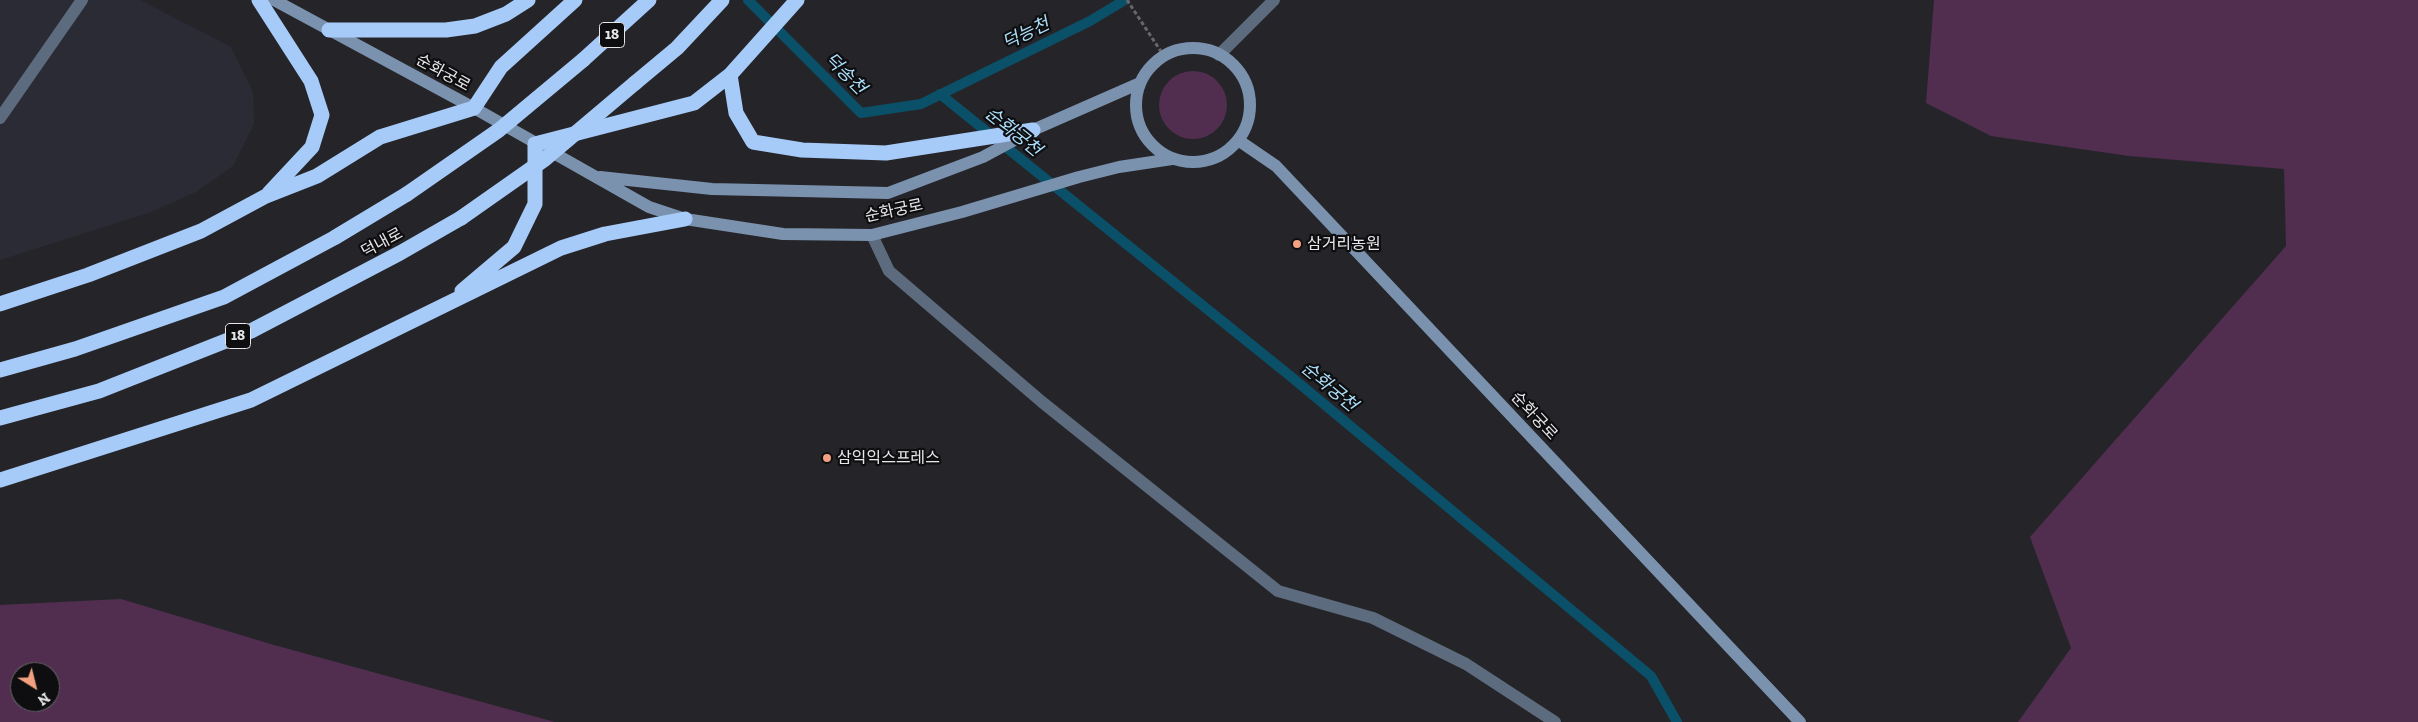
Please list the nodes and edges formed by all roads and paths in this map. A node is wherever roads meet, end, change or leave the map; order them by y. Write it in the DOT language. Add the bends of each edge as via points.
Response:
graph roads {
  1 [pos="82,0"];
  2 [pos="259,0"];
  3 [pos="274,0"];
  4 [pos="528,0"];
  5 [pos="575,0"];
  6 [pos="722,0"];
  7 [pos="797,0"];
  8 [pos="1127,0"];
  9 [pos="1274,0"];
  10 [pos="645,5"];
  11 [pos="329,30"];
  12 [pos="1219,55"];
  13 [pos="1164,56"];
  14 [pos="730,74"];
  15 [pos="1140,83"];
  16 [pos="474,108"];
  17 [pos="0,118"];
  18 [pos="1033,130"];
  19 [pos="1238,140"];
  20 [pos="535,144"];
  21 [pos="1172,159"];
  22 [pos="595,176"];
  23 [pos="266,196"];
  24 [pos="685,219"];
  25 [pos="872,235"];
  26 [pos="0,304"];
  27 [pos="441,308"];
  28 [pos="0,370"];
  29 [pos="0,418"];
  30 [pos="0,480"];
  31 [pos="1555,722"];
  32 [pos="1800,722"];
  1 -- 17 [label="street"];
  2 -- 23 [label="highway" via="311,81 322,115 312,147"];
  3 -- 11 [label="street, 순화궁로"];
  4 -- 11 [label="highway" via="506,14 475,26 446,30"];
  5 -- 16 [label="highway" via="502,67"];
  6 -- 29 [label="highway, 덕내로 / 18, bridge" via="677,48 545,159 462,218 251,331 100,391"];
  7 -- 14 [label="highway"];
  8 -- 13 [label="path"];
  9 -- 12 [label="street"];
  10 -- 28 [label="highway, 덕내로 / 18, bridge" via="500,130 407,194 334,238 224,297 75,349"];
  11 -- 16 [label="street, 순화궁로"];
  12 -- 13 [label="street" via="1200,49 1181,50"];
  12 -- 19 [label="street" via="1234,65 1246,83 1250,102 1248,122"];
  13 -- 15 [label="street"];
  14 -- 18 [label="highway" via="736,113 753,142 802,150 886,153"];
  14 -- 20 [label="highway" via="694,103"];
  15 -- 18 [label="street, 순화궁로"];
  15 -- 21 [label="street" via="1137,119 1157,150"];
  16 -- 20 [label="street, 순화궁로"];
  16 -- 23 [label="highway" via="380,137 317,176"];
  18 -- 22 [label="street, 순화궁로" via="983,156 888,193 712,189"];
  19 -- 21 [label="street" via="1225,152 1208,160"];
  19 -- 32 [label="street, 순화궁로" via="1276,166"];
  20 -- 22 [label="street, 순화궁로"];
  20 -- 27 [label="highway" via="535,204 514,248"];
  21 -- 25 [label="street, 순화궁로" via="1079,177"];
  22 -- 24 [label="street, 순화궁로" via="649,208"];
  23 -- 26 [label="highway" via="201,231 88,275"];
  24 -- 25 [label="street, 순화궁로" via="783,234"];
  24 -- 27 [label="highway" via="605,234 561,248"];
  25 -- 31 [label="street" via="889,271 1057,414 1278,591 1372,618 1466,664"];
  27 -- 30 [label="highway" via="251,400"];
}
